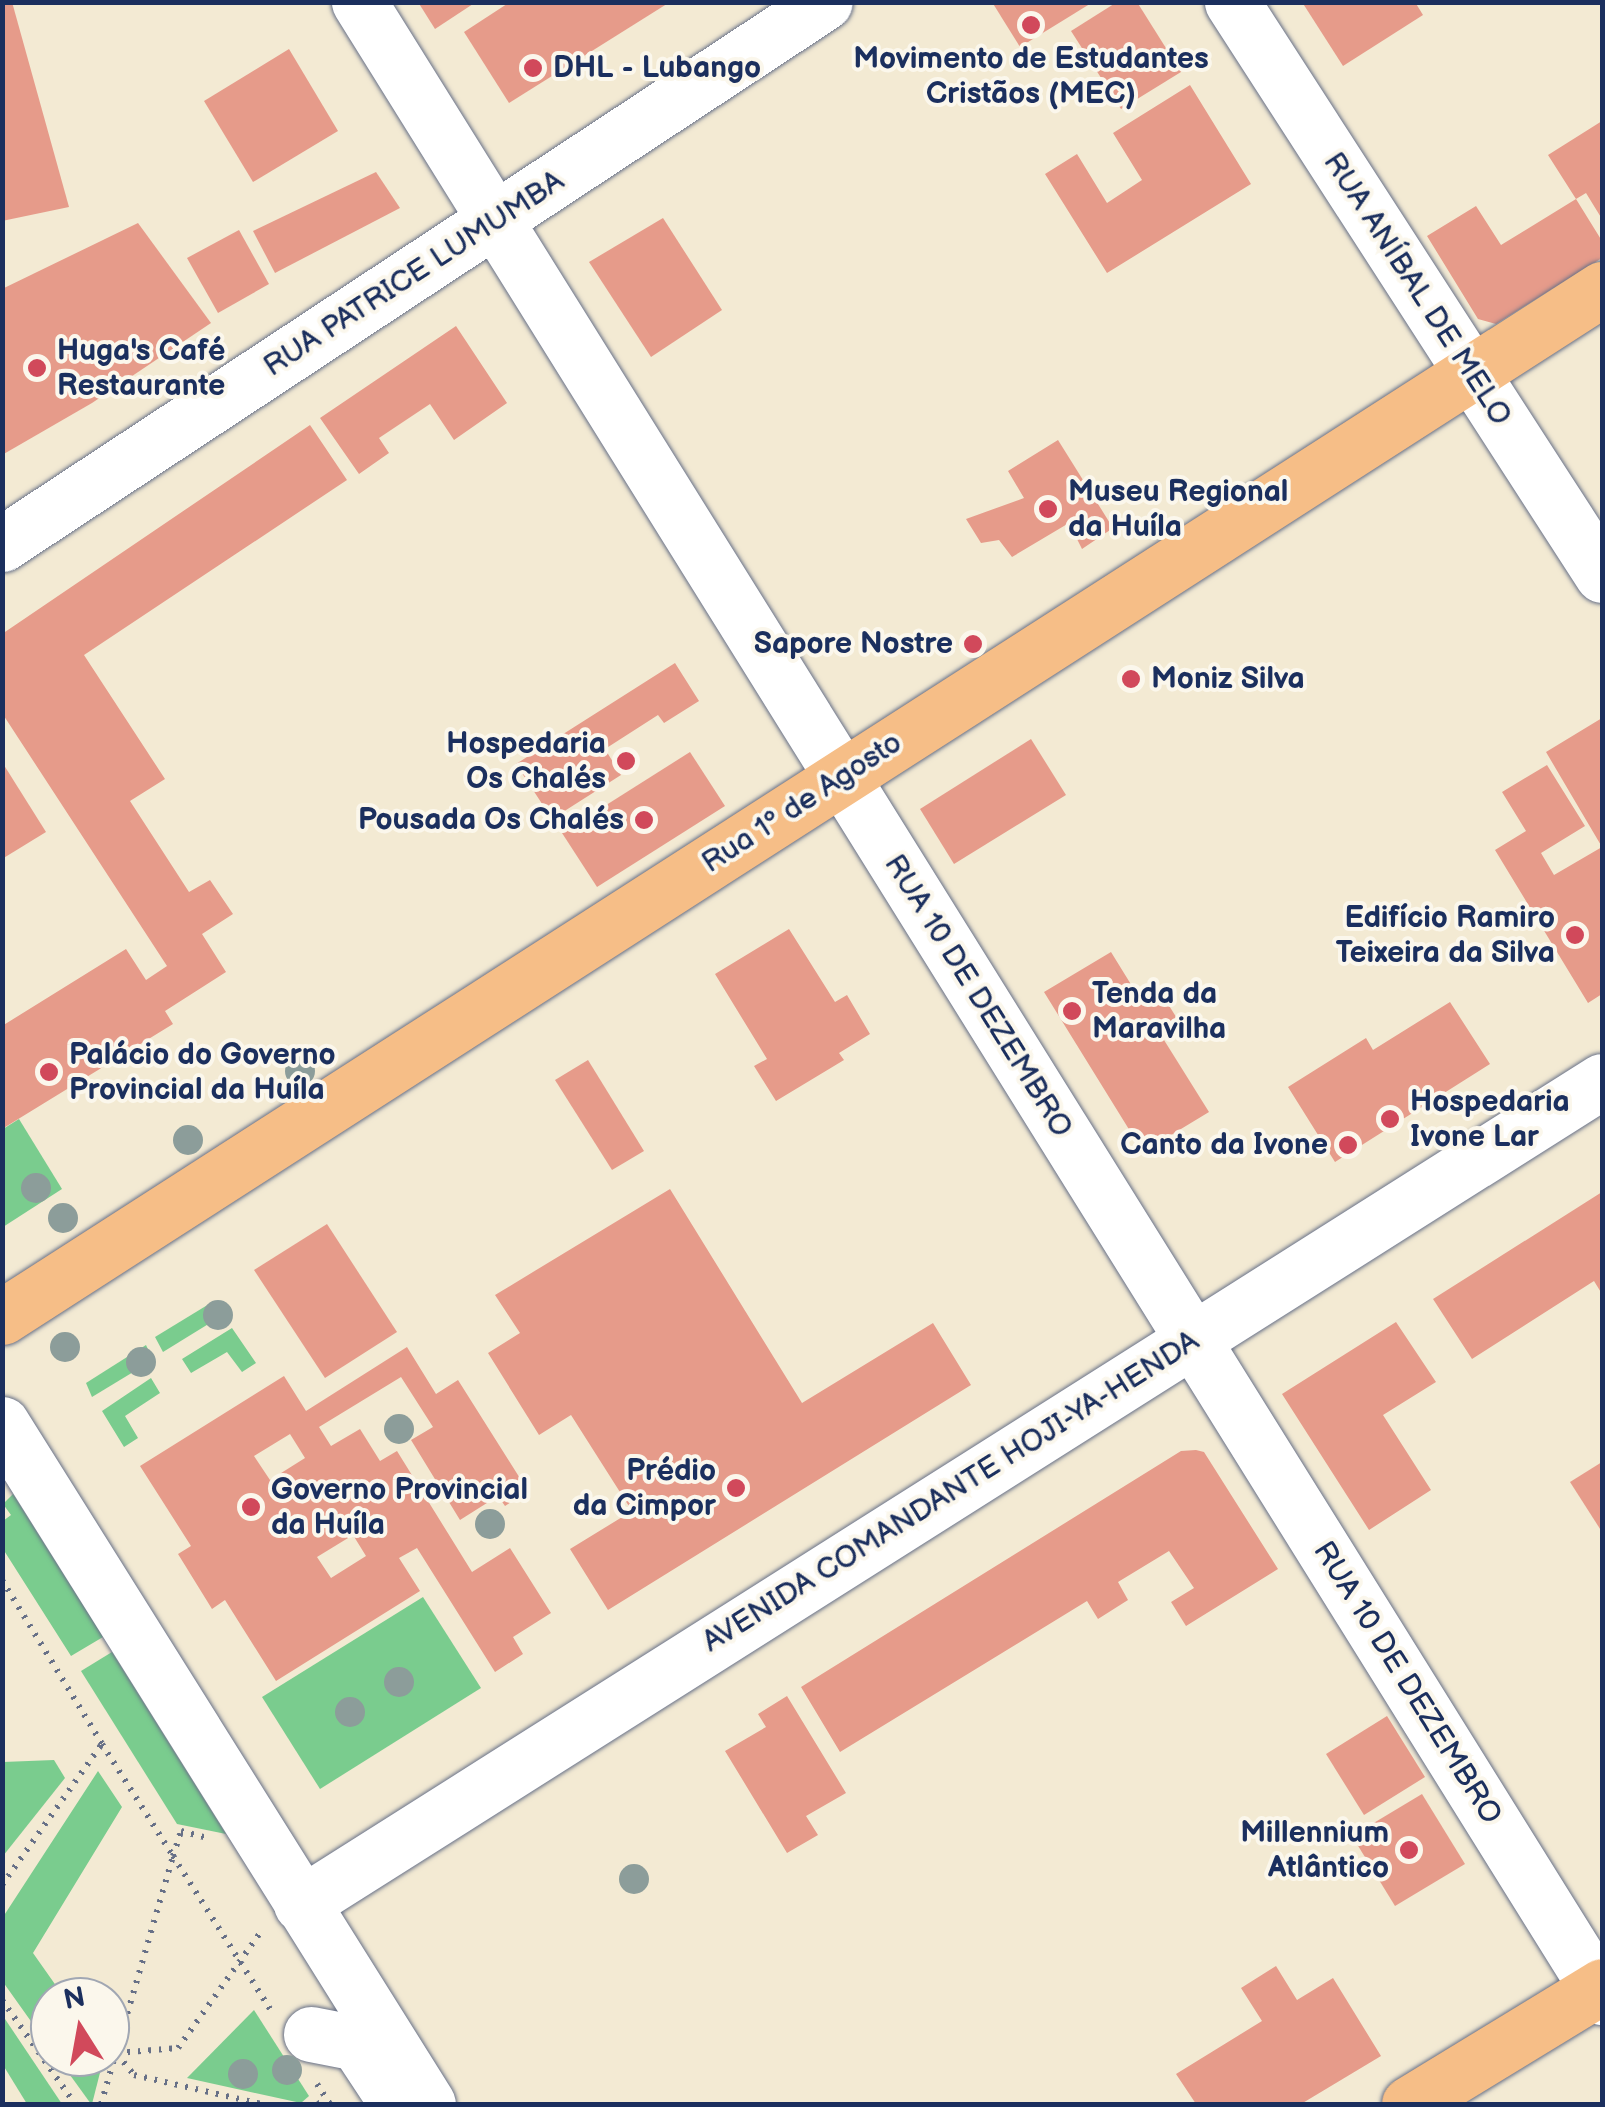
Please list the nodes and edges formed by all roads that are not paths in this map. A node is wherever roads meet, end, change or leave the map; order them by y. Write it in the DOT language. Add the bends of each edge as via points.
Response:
graph roads {
  1 [pos="359,2"];
  2 [pos="825,2"];
  3 [pos="1232,2"];
  4 [pos="496,222"];
  5 [pos="1602,289"];
  6 [pos="1472,373"];
  7 [pos="2,544"];
  8 [pos="1602,575"];
  9 [pos="842,777"];
  10 [pos="1602,1081"];
  11 [pos="2,1317"];
  12 [pos="1193,1340"];
  13 [pos="2,1424"];
  14 [pos="288,1921"];
  15 [pos="1601,1990"];
  16 [pos="337,2103"];
  17 [pos="397,2104"];
  18 [pos="428,2104"];
  19 [pos="1410,2104"];
  1 -- 4 [label="street, RUA 10 DE DEZEMBRO"];
  2 -- 4 [label="street, RUA PATRICE LUMUMBA"];
  3 -- 6 [label="street, RUA ANÍBAL DE MELO"];
  4 -- 7 [label="street, RUA PATRICE LUMUMBA"];
  4 -- 9 [label="street, RUA 10 DE DEZEMBRO"];
  5 -- 6 [label="main road, Rua 1º de Agosto"];
  6 -- 8 [label="street, RUA ANÍBAL DE MELO"];
  6 -- 9 [label="main road, Rua 1º de Agosto"];
  9 -- 11 [label="main road, Rua 1º de Agosto"];
  9 -- 12 [label="street, RUA 10 DE DEZEMBRO"];
  10 -- 12 [label="street, AVENIDA COMANDANTE HOJI-YA-HENDA"];
  12 -- 14 [label="street, AVENIDA COMANDANTE HOJI-YA-HENDA"];
  12 -- 15 [label="street, RUA 10 DE DEZEMBRO"];
  13 -- 14 [label="street"];
  14 -- 18 [label="street"];
  15 -- 19 [label="main road"];
  16 -- 17 [label="street" via="311,2034 357,2043"];
}
